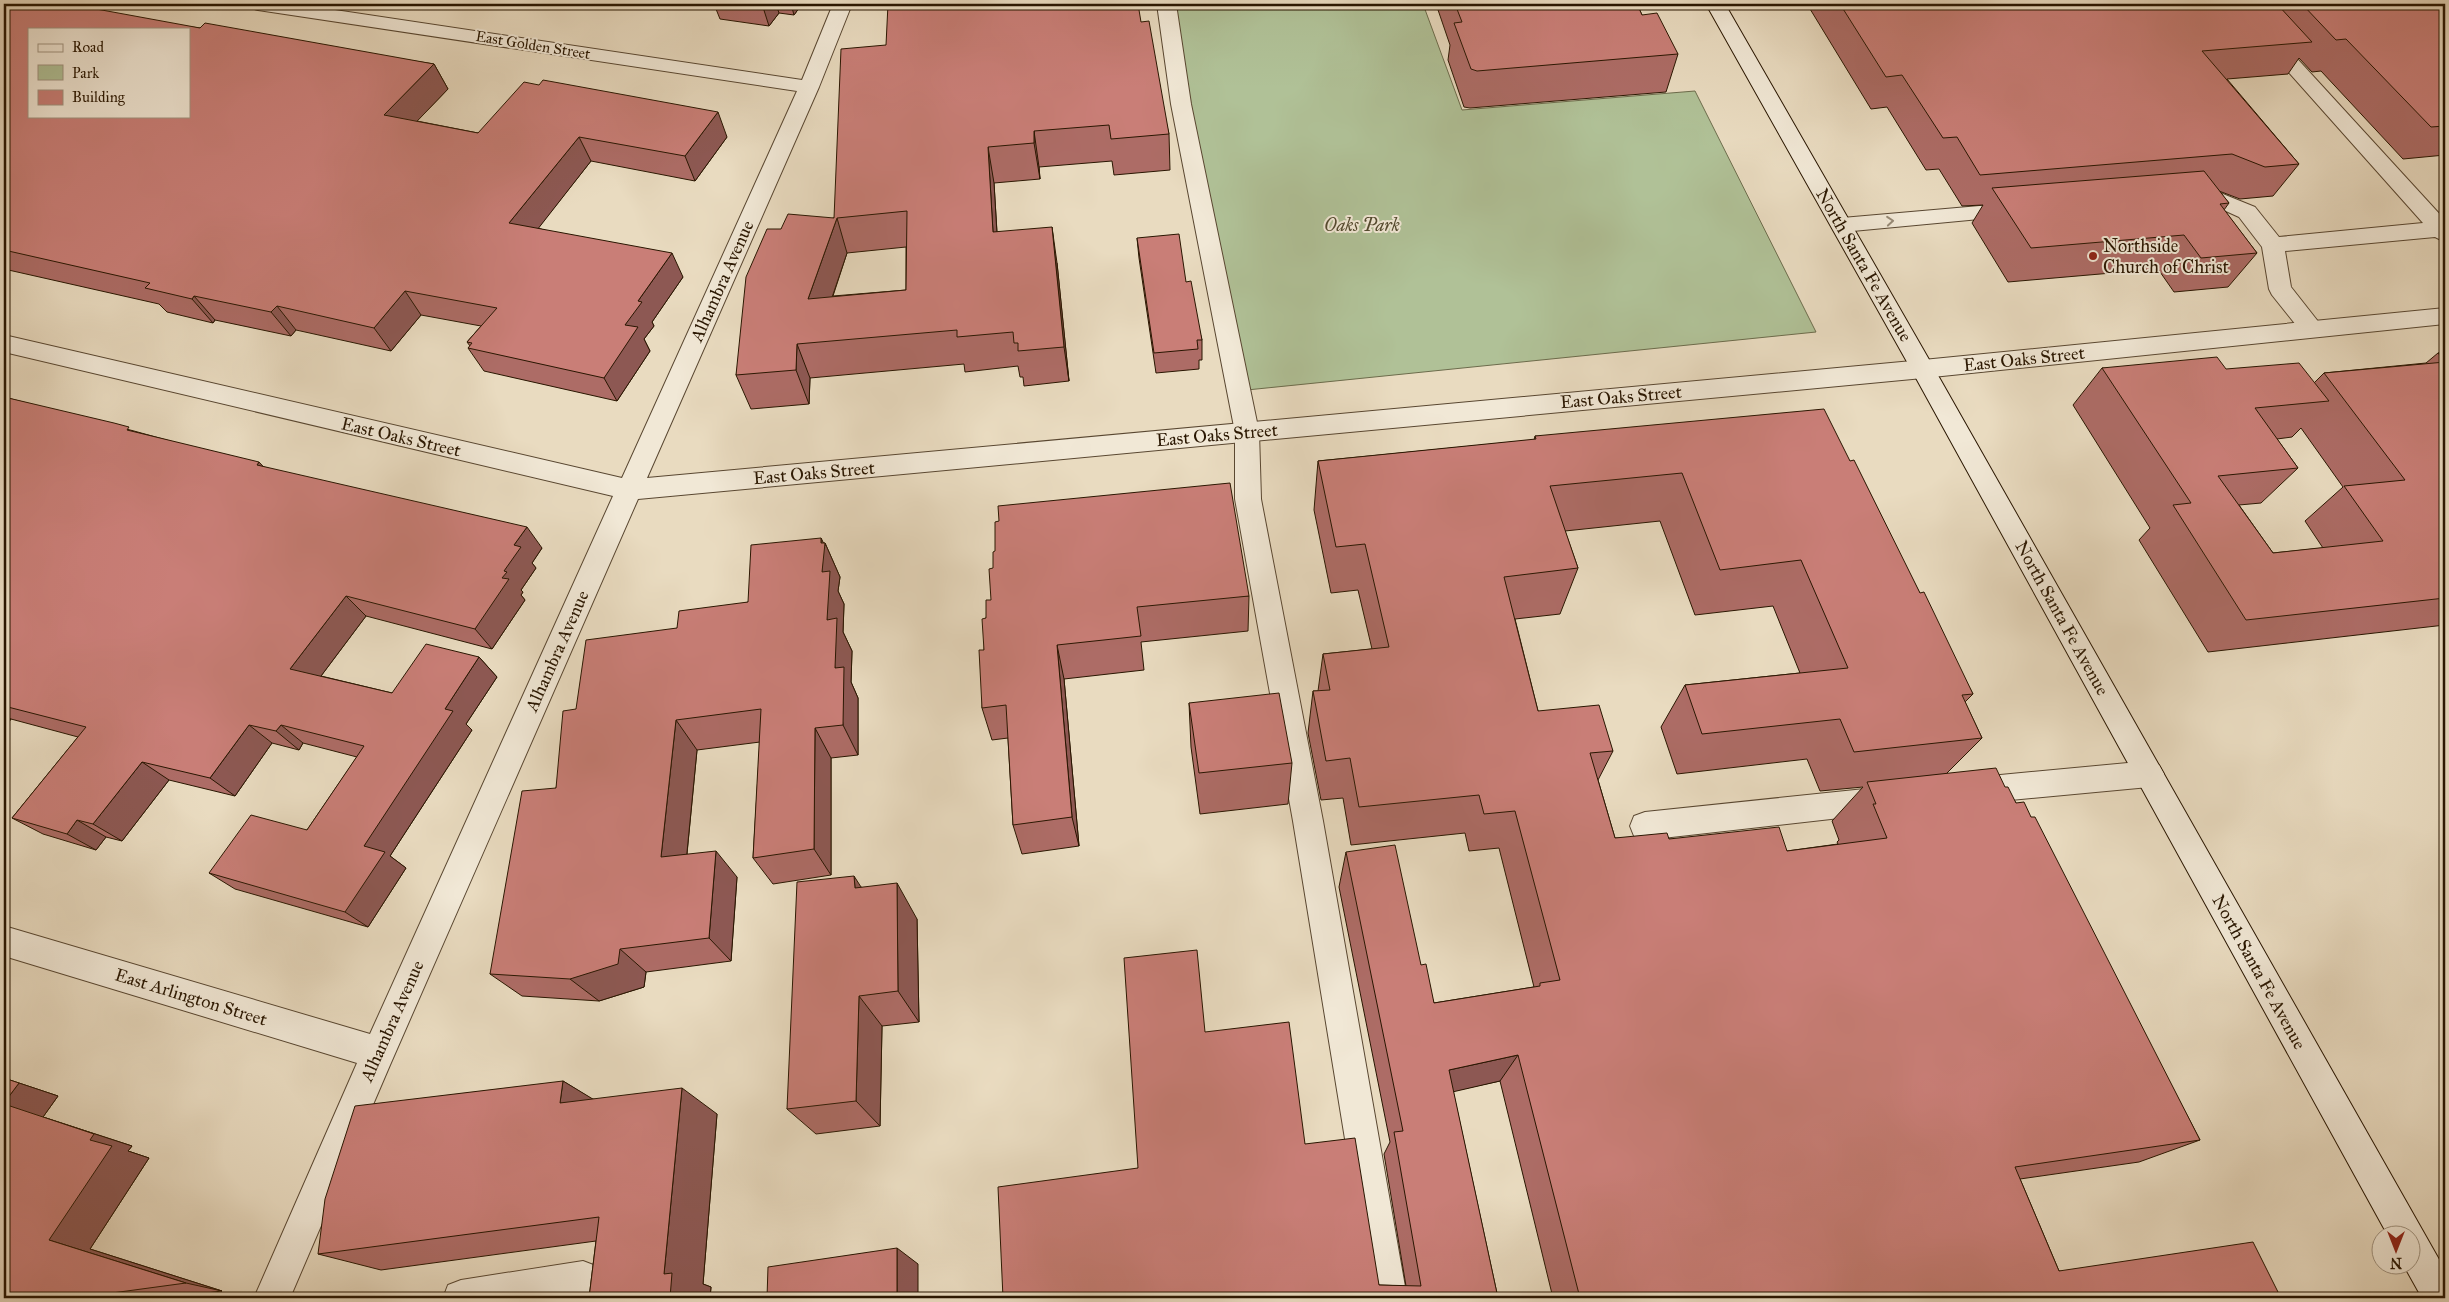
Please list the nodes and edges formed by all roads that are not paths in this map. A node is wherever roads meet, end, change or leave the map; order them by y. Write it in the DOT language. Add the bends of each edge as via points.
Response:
graph roads {
  1 [pos="258,4"];
  2 [pos="843,4"];
  3 [pos="1166,4"];
  4 [pos="1715,4"];
  5 [pos="2236,4"];
  6 [pos="809,87"];
  7 [pos="2169,198"];
  8 [pos="2030,209"];
  9 [pos="1842,225"];
  10 [pos="2443,231"];
  11 [pos="2273,245"];
  12 [pos="2445,316"];
  13 [pos="2312,329"];
  14 [pos="4,343"];
  15 [pos="1923,369"];
  16 [pos="1247,432"];
  17 [pos="629,490"];
  18 [pos="2149,774"];
  19 [pos="1940,794"];
  20 [pos="1911,797"];
  21 [pos="1646,826"];
  22 [pos="4,941"];
  23 [pos="378,1053"];
  24 [pos="2400,1224"];
  25 [pos="2422,1263"];
  26 [pos="272,1298"];
  27 [pos="461,1298"];
  28 [pos="581,1298"];
  29 [pos="1390,1298"];
  30 [pos="2441,1298"];
  1 -- 6 [label="street, East Golden Street"];
  2 -- 6 [label="street, Alhambra Avenue"];
  3 -- 16 [label="street" via="1181,104"];
  4 -- 9 [label="street, North Santa Fe Avenue"];
  5 -- 10 [label="street"];
  6 -- 17 [label="street, Alhambra Avenue"];
  7 -- 11 [label="street" via="2208,195 2247,212"];
  9 -- 8 [label="street, one-way"];
  9 -- 15 [label="street, North Santa Fe Avenue"];
  10 -- 11 [label="street"];
  11 -- 13 [label="street" via="2280,289"];
  12 -- 13 [label="street, East Oaks Street"];
  13 -- 15 [label="street, East Oaks Street"];
  14 -- 17 [label="street, East Oaks Street"];
  15 -- 16 [label="street, East Oaks Street"];
  15 -- 18 [label="street, North Santa Fe Avenue"];
  16 -- 17 [label="street, East Oaks Street"];
  16 -- 29 [label="street" via="1248,499"];
  17 -- 23 [label="street, Alhambra Avenue"];
  18 -- 19 [label="street"];
  18 -- 24 [label="street, North Santa Fe Avenue"];
  20 -- 21 [label="street"];
  22 -- 23 [label="street, East Arlington Street"];
  23 -- 26 [label="street, Alhambra Avenue"];
  25 -- 30 [label="street"];
  27 -- 28 [label="street" via="583,1279"];
}
